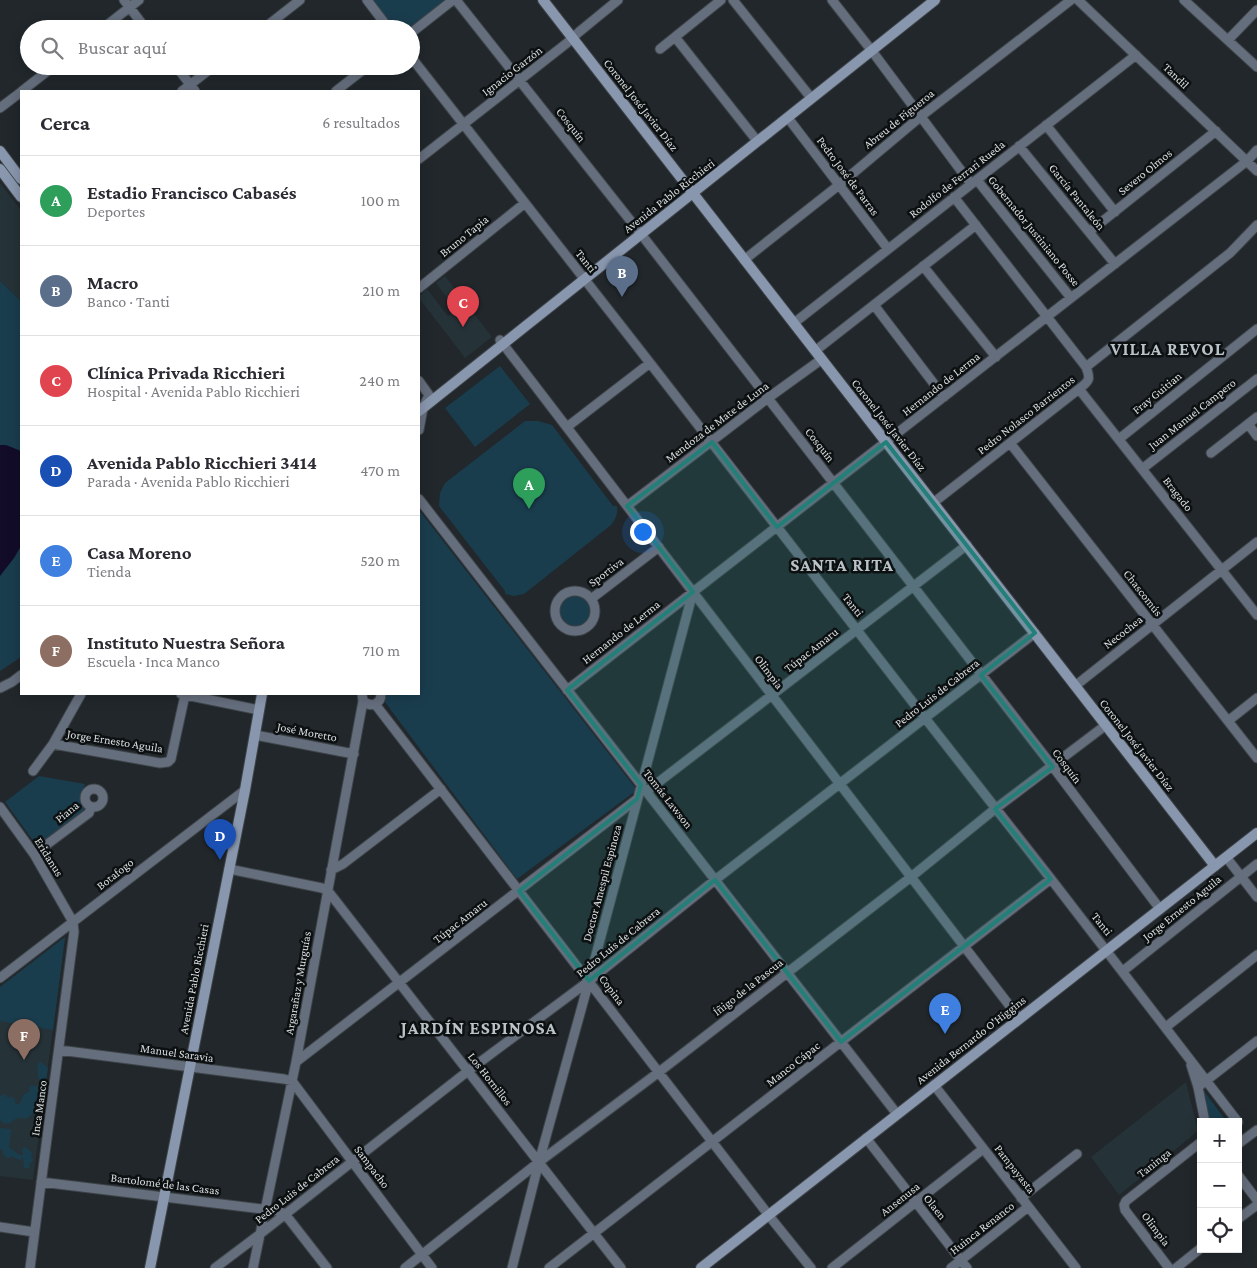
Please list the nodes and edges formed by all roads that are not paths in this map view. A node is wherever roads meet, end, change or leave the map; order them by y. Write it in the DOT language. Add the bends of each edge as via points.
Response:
graph roads {
  1 [pos="139,0"];
  2 [pos="300,0"];
  3 [pos="367,0"];
  4 [pos="454,0"];
  5 [pos="543,0"];
  6 [pos="618,0"];
  7 [pos="721,0"];
  8 [pos="733,0"];
  9 [pos="832,0"];
  10 [pos="927,0"];
  11 [pos="935,0"];
  12 [pos="1071,0"];
  13 [pos="1078,0"];
  14 [pos="1184,0"];
  15 [pos="126,4"];
  16 [pos="1257,10"];
  17 [pos="111,20"];
  18 [pos="139,20"];
  19 [pos="274,20"];
  20 [pos="382,20"];
  21 [pos="420,26"];
  22 [pos="674,37"];
  23 [pos="573,38"];
  24 [pos="1228,40"];
  25 [pos="660,49"];
  26 [pos="870,49"];
  27 [pos="1136,55"];
  28 [pos="1257,67"];
  29 [pos="420,68"];
  30 [pos="42,75"];
  31 [pos="183,75"];
  32 [pos="205,75"];
  33 [pos="356,75"];
  34 [pos="520,80"];
  35 [pos="193,88"];
  36 [pos="22,90"];
  37 [pos="337,90"];
  38 [pos="20,92"];
  39 [pos="808,94"];
  40 [pos="0,108"];
  41 [pos="920,117"];
  42 [pos="788,118"];
  43 [pos="464,124"];
  44 [pos="1046,125"];
  45 [pos="1216,131"];
  46 [pos="754,137"];
  47 [pos="1019,146"];
  48 [pos="1257,150"];
  49 [pos="0,151"];
  50 [pos="420,158"];
  51 [pos="1247,161"];
  52 [pos="0,169"];
  53 [pos="1257,171"];
  54 [pos="20,178"];
  55 [pos="974,182"];
  56 [pos="839,185"];
  57 [pos="691,191"];
  58 [pos="20,195"];
  59 [pos="954,197"];
  60 [pos="525,203"];
  61 [pos="1115,212"];
  62 [pos="976,225"];
  63 [pos="1257,225"];
  64 [pos="640,232"];
  65 [pos="1090,232"];
  66 [pos="888,249"];
  67 [pos="744,260"];
  68 [pos="1115,264"];
  69 [pos="923,266"];
  70 [pos="583,277"];
  71 [pos="420,287"];
  72 [pos="1071,298"];
  73 [pos="874,305"];
  74 [pos="1047,317"];
  75 [pos="794,323"];
  76 [pos="1257,330"];
  77 [pos="501,342"];
  78 [pos="819,355"];
  79 [pos="996,357"];
  80 [pos="650,363"];
  81 [pos="1086,367"];
  82 [pos="1257,379"];
  83 [pos="420,382"];
  84 [pos="1079,389"];
  85 [pos="429,395"];
  86 [pos="944,397"];
  87 [pos="768,398"];
  88 [pos="420,408"];
  89 [pos="1257,417"];
  90 [pos="1248,424"];
  91 [pos="567,427"];
  92 [pos="1257,436"];
  93 [pos="1119,439"];
  94 [pos="712,442"];
  95 [pos="886,442"];
  96 [pos="1010,443"];
  97 [pos="1211,453"];
  98 [pos="1142,469"];
  99 [pos="833,483"];
  100 [pos="420,500"];
  101 [pos="933,503"];
  102 [pos="627,506"];
  103 [pos="777,527"];
  104 [pos="1257,542"];
  105 [pos="967,545"];
  106 [pos="659,547"];
  107 [pos="1222,570"];
  108 [pos="913,587"];
  109 [pos="693,592"];
  110 [pos="591,599"];
  111 [pos="1257,615"];
  112 [pos="1152,625"];
  113 [pos="857,630"];
  114 [pos="1034,633"];
  115 [pos="981,674"];
  116 [pos="20,676"];
  117 [pos="1075,686"];
  118 [pos="0,688"];
  119 [pos="567,690"];
  120 [pos="80,695"];
  121 [pos="183,695"];
  122 [pos="188,695"];
  123 [pos="262,695"];
  124 [pos="381,695"];
  125 [pos="772,696"];
  126 [pos="363,697"];
  127 [pos="1257,698"];
  128 [pos="375,704"];
  129 [pos="260,710"];
  130 [pos="924,718"];
  131 [pos="1228,721"];
  132 [pos="1106,725"];
  133 [pos="255,735"];
  134 [pos="53,744"];
  135 [pos="354,754"];
  136 [pos="1257,758"];
  137 [pos="1053,767"];
  138 [pos="33,771"];
  139 [pos="840,784"];
  140 [pos="644,788"];
  141 [pos="441,789"];
  142 [pos="245,790"];
  143 [pos="637,799"];
  144 [pos="0,807"];
  145 [pos="91,807"];
  146 [pos="995,809"];
  147 [pos="1257,832"];
  148 [pos="34,854"];
  149 [pos="1226,857"];
  150 [pos="1257,864"];
  151 [pos="1215,866"];
  152 [pos="229,869"];
  153 [pos="332,870"];
  154 [pos="911,877"];
  155 [pos="1241,877"];
  156 [pos="1052,879"];
  157 [pos="715,880"];
  158 [pos="328,891"];
  159 [pos="519,891"];
  160 [pos="1257,897"];
  161 [pos="1160,908"];
  162 [pos="74,922"];
  163 [pos="964,947"];
  164 [pos="1107,951"];
  165 [pos="1257,955"];
  166 [pos="1123,971"];
  167 [pos="787,973"];
  168 [pos="0,978"];
  169 [pos="589,981"];
  170 [pos="400,983"];
  171 [pos="1019,1018"];
  172 [pos="1166,1027"];
  173 [pos="1257,1041"];
  174 [pos="841,1042"];
  175 [pos="59,1050"];
  176 [pos="1189,1058"];
  177 [pos="296,1062"];
  178 [pos="190,1068"];
  179 [pos="468,1071"];
  180 [pos="659,1072"];
  181 [pos="1207,1081"];
  182 [pos="292,1082"];
  183 [pos="934,1085"];
  184 [pos="1198,1087"];
  185 [pos="897,1114"];
  186 [pos="1204,1118"];
  187 [pos="1235,1118"];
  188 [pos="1242,1127"];
  189 [pos="1257,1130"];
  190 [pos="1249,1136"];
  191 [pos="866,1138"];
  192 [pos="1242,1141"];
  193 [pos="712,1142"];
  194 [pos="1197,1145"];
  195 [pos="983,1149"];
  196 [pos="1077,1154"];
  197 [pos="352,1162"];
  198 [pos="539,1162"];
  199 [pos="1242,1180"];
  200 [pos="41,1182"];
  201 [pos="165,1196"];
  202 [pos="1021,1198"];
  203 [pos="1257,1200"];
  204 [pos="916,1202"];
  205 [pos="1124,1205"];
  206 [pos="1257,1205"];
  207 [pos="1028,1207"];
  208 [pos="266,1210"];
  209 [pos="285,1214"];
  210 [pos="769,1215"];
  211 [pos="1242,1216"];
  212 [pos="0,1227"];
  213 [pos="34,1232"];
  214 [pos="594,1233"];
  215 [pos="260,1234"];
  216 [pos="1197,1251"];
  217 [pos="422,1255"];
  218 [pos="961,1260"];
  219 [pos="30,1268"];
  220 [pos="150,1268"];
  221 [pos="215,1268"];
  222 [pos="253,1268"];
  223 [pos="327,1268"];
  224 [pos="405,1268"];
  225 [pos="432,1268"];
  226 [pos="512,1268"];
  227 [pos="549,1268"];
  228 [pos="621,1268"];
  229 [pos="701,1268"];
  230 [pos="811,1268"];
  231 [pos="832,1268"];
  232 [pos="951,1268"];
  233 [pos="967,1268"];
  234 [pos="1076,1268"];
  235 [pos="1169,1268"];
  236 [pos="1176,1268"];
  1 -- 15 [label="street"];
  2 -- 19 [label="street"];
  3 -- 20 [label="street"];
  4 -- 21 [label="street"];
  4 -- 34 [label="street, Cosquín"];
  5 -- 23 [label="main road, Coronel José Javier Díaz"];
  6 -- 23 [label="street, Ignacio Garzón"];
  7 -- 22 [label="street"];
  8 -- 39 [label="street"];
  9 -- 26 [label="street, Gobernador Justiniano Posse"];
  10 -- 26 [label="main road, Avenida Pablo Ricchieri"];
  11 -- 26 [label="main road, Avenida Pablo Ricchieri"];
  12 -- 41 [label="street, Abreu de Figueroa"];
  13 -- 27 [label="street, Tandil"];
  14 -- 24 [label="street"];
  15 -- 17 [label="street"];
  15 -- 18 [label="street"];
  16 -- 24 [label="street"];
  22 -- 25 [label="street"];
  22 -- 46 [label="street"];
  23 -- 34 [label="street, Ignacio Garzón"];
  23 -- 57 [label="main road, Coronel José Javier Díaz"];
  24 -- 28 [label="street"];
  26 -- 39 [label="main road, Avenida Pablo Ricchieri"];
  26 -- 41 [label="street, Gobernador Justiniano Posse"];
  26 -- 42 [label="main road, Avenida Pablo Ricchieri"];
  27 -- 44 [label="street, Rodolfo de Ferrari Rueda"];
  27 -- 45 [label="street, Tandil"];
  29 -- 43 [label="street, Tanti"];
  30 -- 36 [label="street"];
  31 -- 35 [label="street"];
  32 -- 35 [label="street"];
  33 -- 37 [label="street"];
  34 -- 43 [label="street, Ignacio Garzón"];
  34 -- 64 [label="street, Cosquín"];
  38 -- 40 [label="street"];
  39 -- 46 [label="main road, Avenida Pablo Ricchieri"];
  41 -- 55 [label="street, Gobernador Justiniano Posse"];
  41 -- 56 [label="street, Abreu de Figueroa"];
  42 -- 56 [label="street, Pedro José de Parras"];
  42 -- 57 [label="main road, Avenida Pablo Ricchieri"];
  43 -- 50 [label="street, Ignacio Garzón"];
  43 -- 60 [label="street, Tanti"];
  44 -- 47 [label="street, Rodolfo de Ferrari Rueda"];
  44 -- 61 [label="street"];
  45 -- 51 [label="street, Tandil"];
  45 -- 61 [label="street, Severo Olmos"];
  46 -- 57 [label="main road, Avenida Pablo Ricchieri"];
  47 -- 55 [label="street, Rodolfo de Ferrari Rueda"];
  47 -- 65 [label="street, García Pantaleón"];
  48 -- 51 [label="street, Hernando de Lerma"];
  49 -- 54 [label="main road"];
  51 -- 53 [label="street, Tandil"];
  51 -- 68 [label="street, Hernando de Lerma"];
  52 -- 58 [label="main road"];
  55 -- 59 [label="street, Rodolfo de Ferrari Rueda"];
  55 -- 72 [label="street, Gobernador Justiniano Posse"];
  56 -- 66 [label="street, Pedro José de Parras"];
  56 -- 67 [label="street, Abreu de Figueroa"];
  57 -- 64 [label="main road, Avenida Pablo Ricchieri"];
  57 -- 67 [label="main road, Coronel José Javier Díaz"];
  59 -- 62 [label="street"];
  59 -- 66 [label="street, Rodolfo de Ferrari Rueda"];
  60 -- 70 [label="street, Tanti"];
  60 -- 71 [label="street, Bruno Tapia"];
  61 -- 65 [label="street, Severo Olmos"];
  62 -- 69 [label="street, Mendoza de Mate de Luna"];
  62 -- 74 [label="street"];
  63 -- 81 [label="street, Pedro Nolasco Barrientos" via="1230,253"];
  64 -- 70 [label="main road, Avenida Pablo Ricchieri"];
  64 -- 87 [label="street, Cosquín"];
  65 -- 68 [label="street, García Pantaleón"];
  66 -- 75 [label="street, Rodolfo de Ferrari Rueda"];
  67 -- 75 [label="main road, Coronel José Javier Díaz"];
  68 -- 72 [label="street, Hernando de Lerma"];
  69 -- 73 [label="street, Mendoza de Mate de Luna"];
  69 -- 79 [label="street"];
  70 -- 77 [label="main road, Avenida Pablo Ricchieri"];
  70 -- 80 [label="street, Tanti"];
  72 -- 74 [label="street, Hernando de Lerma"];
  73 -- 78 [label="street, Mendoza de Mate de Luna"];
  73 -- 86 [label="street"];
  74 -- 79 [label="street, Hernando de Lerma"];
  74 -- 81 [label="street"];
  75 -- 78 [label="main road, Coronel José Javier Díaz"];
  76 -- 93 [label="street, Fray Guitian"];
  77 -- 85 [label="main road, Avenida Pablo Ricchieri"];
  77 -- 88 [label="main road, Avenida Pablo Ricchieri"];
  77 -- 91 [label="street, Olimpia"];
  78 -- 87 [label="street, Mendoza de Mate de Luna"];
  78 -- 95 [label="main road, Coronel José Javier Díaz"];
  79 -- 86 [label="street, Hernando de Lerma"];
  80 -- 91 [label="street"];
  80 -- 94 [label="street, Tanti"];
  81 -- 84 [label="street, Pedro Nolasco Barrientos" via="1088,382"];
  82 -- 98 [label="street, Juan Manuel Campero"];
  83 -- 85 [label="street"];
  84 -- 93 [label="street, Bragado"];
  84 -- 96 [label="street, Pedro Nolasco Barrientos"];
  85 -- 88 [label="main road, Avenida Pablo Ricchieri"];
  86 -- 95 [label="street, Hernando de Lerma"];
  87 -- 94 [label="street, Mendoza de Mate de Luna"];
  87 -- 99 [label="street, Cosquín"];
  89 -- 90 [label="street"];
  90 -- 92 [label="street"];
  90 -- 97 [label="street"];
  91 -- 102 [label="street, Olimpia"];
  93 -- 98 [label="street, Bragado"];
  94 -- 102 [label="street, Mendoza de Mate de Luna"];
  94 -- 103 [label="street, Tanti"];
  95 -- 99 [label="street, Hernando de Lerma"];
  95 -- 101 [label="main road, Coronel José Javier Díaz"];
  96 -- 101 [label="street, Pedro Nolasco Barrientos"];
  96 -- 112 [label="street, Chascomús"];
  98 -- 107 [label="street, Bragado"];
  99 -- 103 [label="street, Hernando de Lerma"];
  99 -- 108 [label="street, Cosquín"];
  100 -- 119 [label="street, Tomás Lawson"];
  101 -- 105 [label="main road, Coronel José Javier Díaz"];
  102 -- 106 [label="street, Olimpia"];
  103 -- 109 [label="street, Hernando de Lerma"];
  103 -- 113 [label="street, Tanti"];
  104 -- 107 [label="street, Necochea"];
  105 -- 108 [label="street, Túpac Amaru"];
  105 -- 114 [label="main road, Coronel José Javier Díaz"];
  106 -- 109 [label="street, Olimpia"];
  106 -- 110 [label="street, Sportiva"];
  107 -- 111 [label="street, Bragado"];
  107 -- 112 [label="street, Necochea"];
  108 -- 113 [label="street, Túpac Amaru"];
  108 -- 115 [label="street, Cosquín"];
  109 -- 119 [label="street, Hernando de Lerma"];
  109 -- 125 [label="street, Olimpia"];
  109 -- 140 [label="street, Doctor Amespil Espinoza"];
  110 -- 110 [label="street" via="594,618 586,628 568,630 558,622 555,609 561,596 574,591"];
  112 -- 117 [label="street, Necochea"];
  112 -- 131 [label="street, Chascomús"];
  113 -- 125 [label="street, Túpac Amaru"];
  113 -- 130 [label="street, Tanti"];
  114 -- 115 [label="street, Pedro Luis de Cabrera"];
  114 -- 117 [label="main road, Coronel José Javier Díaz"];
  115 -- 130 [label="street, Pedro Luis de Cabrera"];
  115 -- 137 [label="street, Cosquín"];
  116 -- 118 [label="street"];
  117 -- 132 [label="main road, Coronel José Javier Díaz"];
  119 -- 140 [label="street, Tomás Lawson"];
  120 -- 134 [label="street"];
  121 -- 134 [label="street, Jorge Ernesto Aguila" via="168,762"];
  122 -- 129 [label="street"];
  123 -- 129 [label="main road, Avenida Pablo Ricchieri"];
  124 -- 128 [label="street"];
  125 -- 139 [label="street, Olimpia"];
  125 -- 140 [label="street, Túpac Amaru"];
  126 -- 128 [label="street" via="369,705"];
  126 -- 135 [label="street, Argarañaz y Murguías"];
  127 -- 131 [label="street"];
  128 -- 141 [label="street, Copina"];
  129 -- 133 [label="main road, Avenida Pablo Ricchieri"];
  130 -- 139 [label="street, Pedro Luis de Cabrera"];
  130 -- 146 [label="street, Tanti"];
  131 -- 136 [label="street, Chascomús"];
  132 -- 137 [label="street, Íñigo de la Pascua"];
  132 -- 151 [label="main road, Coronel José Javier Díaz"];
  133 -- 135 [label="street, José Moretto"];
  133 -- 142 [label="main road, Avenida Pablo Ricchieri"];
  134 -- 138 [label="street"];
  135 -- 153 [label="street, Argarañaz y Murguías"];
  137 -- 146 [label="street, Íñigo de la Pascua"];
  137 -- 161 [label="street, Cosquín"];
  139 -- 154 [label="street, Olimpia"];
  139 -- 157 [label="street, Pedro Luis de Cabrera"];
  140 -- 143 [label="street, Doctor Amespil Espinoza"];
  140 -- 157 [label="street, Tomás Lawson"];
  141 -- 153 [label="street"];
  141 -- 159 [label="street, Copina"];
  142 -- 152 [label="main road, Avenida Pablo Ricchieri"];
  142 -- 162 [label="street, Botafogo"];
  143 -- 159 [label="street, Túpac Amaru"];
  143 -- 169 [label="street, Doctor Amespil Espinoza"];
  144 -- 148 [label="street, Eridanus"];
  145 -- 148 [label="street, Piana" via="89,812"];
  146 -- 154 [label="street, Íñigo de la Pascua"];
  146 -- 156 [label="street, Tanti"];
  147 -- 149 [label="main road, Avenida Bernardo O'Higgins"];
  148 -- 162 [label="street, Eridanus"];
  149 -- 151 [label="main road, Avenida Bernardo O'Higgins"];
  149 -- 155 [label="street"];
  150 -- 155 [label="street, Jorge Ernesto Aguila"];
  151 -- 161 [label="main road, Avenida Bernardo O'Higgins"];
  152 -- 158 [label="street"];
  152 -- 178 [label="main road, Avenida Pablo Ricchieri"];
  153 -- 158 [label="street, Argarañaz y Murguías"];
  154 -- 163 [label="street, Olimpia"];
  154 -- 167 [label="street, Íñigo de la Pascua"];
  155 -- 160 [label="street"];
  155 -- 166 [label="street, Jorge Ernesto Aguila"];
  156 -- 163 [label="street, Manco Cápac"];
  156 -- 164 [label="street, Tanti"];
  157 -- 167 [label="street, Tomás Lawson"];
  157 -- 169 [label="street, Pedro Luis de Cabrera"];
  158 -- 170 [label="street, Los Hornillos"];
  158 -- 177 [label="street, Argarañaz y Murguías"];
  159 -- 169 [label="street, Copina"];
  159 -- 170 [label="street, Túpac Amaru"];
  161 -- 164 [label="main road, Avenida Bernardo O'Higgins"];
  162 -- 168 [label="street, Botafogo"];
  162 -- 175 [label="street, Inca Manco"];
  163 -- 171 [label="street, Olimpia"];
  163 -- 174 [label="street, Manco Cápac"];
  164 -- 166 [label="street, Tanti"];
  164 -- 171 [label="main road, Avenida Bernardo O'Higgins"];
  165 -- 172 [label="street"];
  166 -- 172 [label="street, Tanti"];
  167 -- 174 [label="street, Tomás Lawson"];
  167 -- 180 [label="street, Íñigo de la Pascua"];
  169 -- 179 [label="street, Pedro Luis de Cabrera"];
  169 -- 180 [label="street, Copina"];
  169 -- 198 [label="street, Doctor Amespil Espinoza"];
  170 -- 177 [label="street, Túpac Amaru"];
  170 -- 179 [label="street, Los Hornillos"];
  171 -- 183 [label="main road, Avenida Bernardo O'Higgins"];
  172 -- 176 [label="street, Tanti"];
  173 -- 181 [label="street"];
  174 -- 185 [label="street, Tomás Lawson"];
  174 -- 193 [label="street, Manco Cápac"];
  175 -- 178 [label="street, Manuel Saravia"];
  175 -- 200 [label="street, Inca Manco"];
  176 -- 181 [label="street, Tanti"];
  176 -- 184 [label="street"];
  177 -- 182 [label="street, Argarañaz y Murguías"];
  178 -- 182 [label="street, Manuel Saravia"];
  178 -- 201 [label="main road, Avenida Pablo Ricchieri"];
  179 -- 197 [label="street, Pedro Luis de Cabrera"];
  179 -- 198 [label="street, Los Hornillos"];
  180 -- 193 [label="street, Copina"];
  180 -- 198 [label="street, Íñigo de la Pascua"];
  181 -- 184 [label="street"];
  181 -- 187 [label="street, Tanti"];
  182 -- 197 [label="street, Sampacho"];
  182 -- 208 [label="street, Argarañaz y Murguías"];
  183 -- 185 [label="main road, Avenida Bernardo O'Higgins"];
  183 -- 195 [label="street, Pampayasta"];
  184 -- 186 [label="street"];
  185 -- 191 [label="main road, Avenida Bernardo O'Higgins"];
  188 -- 190 [label="street, Tanti"];
  189 -- 190 [label="street"];
  190 -- 192 [label="street"];
  191 -- 204 [label="street, Olaen"];
  191 -- 210 [label="main road, Avenida Bernardo O'Higgins"];
  193 -- 210 [label="street, Copina"];
  193 -- 214 [label="street, Manco Cápac"];
  194 -- 205 [label="street, Taninga"];
  195 -- 202 [label="street, Pampayasta"];
  195 -- 204 [label="street, Ansenusa"];
  196 -- 202 [label="street"];
  197 -- 209 [label="street, Pedro Luis de Cabrera"];
  197 -- 217 [label="street, Sampacho"];
  198 -- 214 [label="street, Los Hornillos"];
  198 -- 217 [label="street, Íñigo de la Pascua"];
  198 -- 226 [label="street, Doctor Amespil Espinoza"];
  199 -- 203 [label="street"];
  200 -- 201 [label="street, Bartolomé de las Casas"];
  200 -- 213 [label="street, Inca Manco"];
  201 -- 208 [label="street, Bartolomé de las Casas"];
  201 -- 220 [label="main road, Avenida Pablo Ricchieri"];
  202 -- 207 [label="street, Pampayasta"];
  204 -- 218 [label="street, Olaen"];
  204 -- 231 [label="street, Ansenusa"];
  205 -- 235 [label="street, Olimpia"];
  206 -- 211 [label="street"];
  207 -- 218 [label="street, Huinca Renanco"];
  207 -- 234 [label="street, Pampayasta"];
  208 -- 209 [label="street, Bartolomé de las Casas"];
  208 -- 215 [label="street, Argarañaz y Murguías"];
  209 -- 215 [label="street, Pedro Luis de Cabrera"];
  209 -- 223 [label="street"];
  210 -- 229 [label="main road, Avenida Bernardo O'Higgins"];
  210 -- 230 [label="street, Copina"];
  212 -- 213 [label="street"];
  213 -- 219 [label="street, Inca Manco"];
  214 -- 227 [label="street, Manco Cápac"];
  214 -- 228 [label="street, Los Hornillos"];
  215 -- 221 [label="street, Pedro Luis de Cabrera"];
  215 -- 222 [label="street, Argarañaz y Murguías"];
  216 -- 236 [label="street"];
  217 -- 224 [label="street, Íñigo de la Pascua"];
  217 -- 225 [label="street, Sampacho"];
  218 -- 232 [label="street, Huinca Renanco"];
  218 -- 233 [label="street, Olaen"];
}
